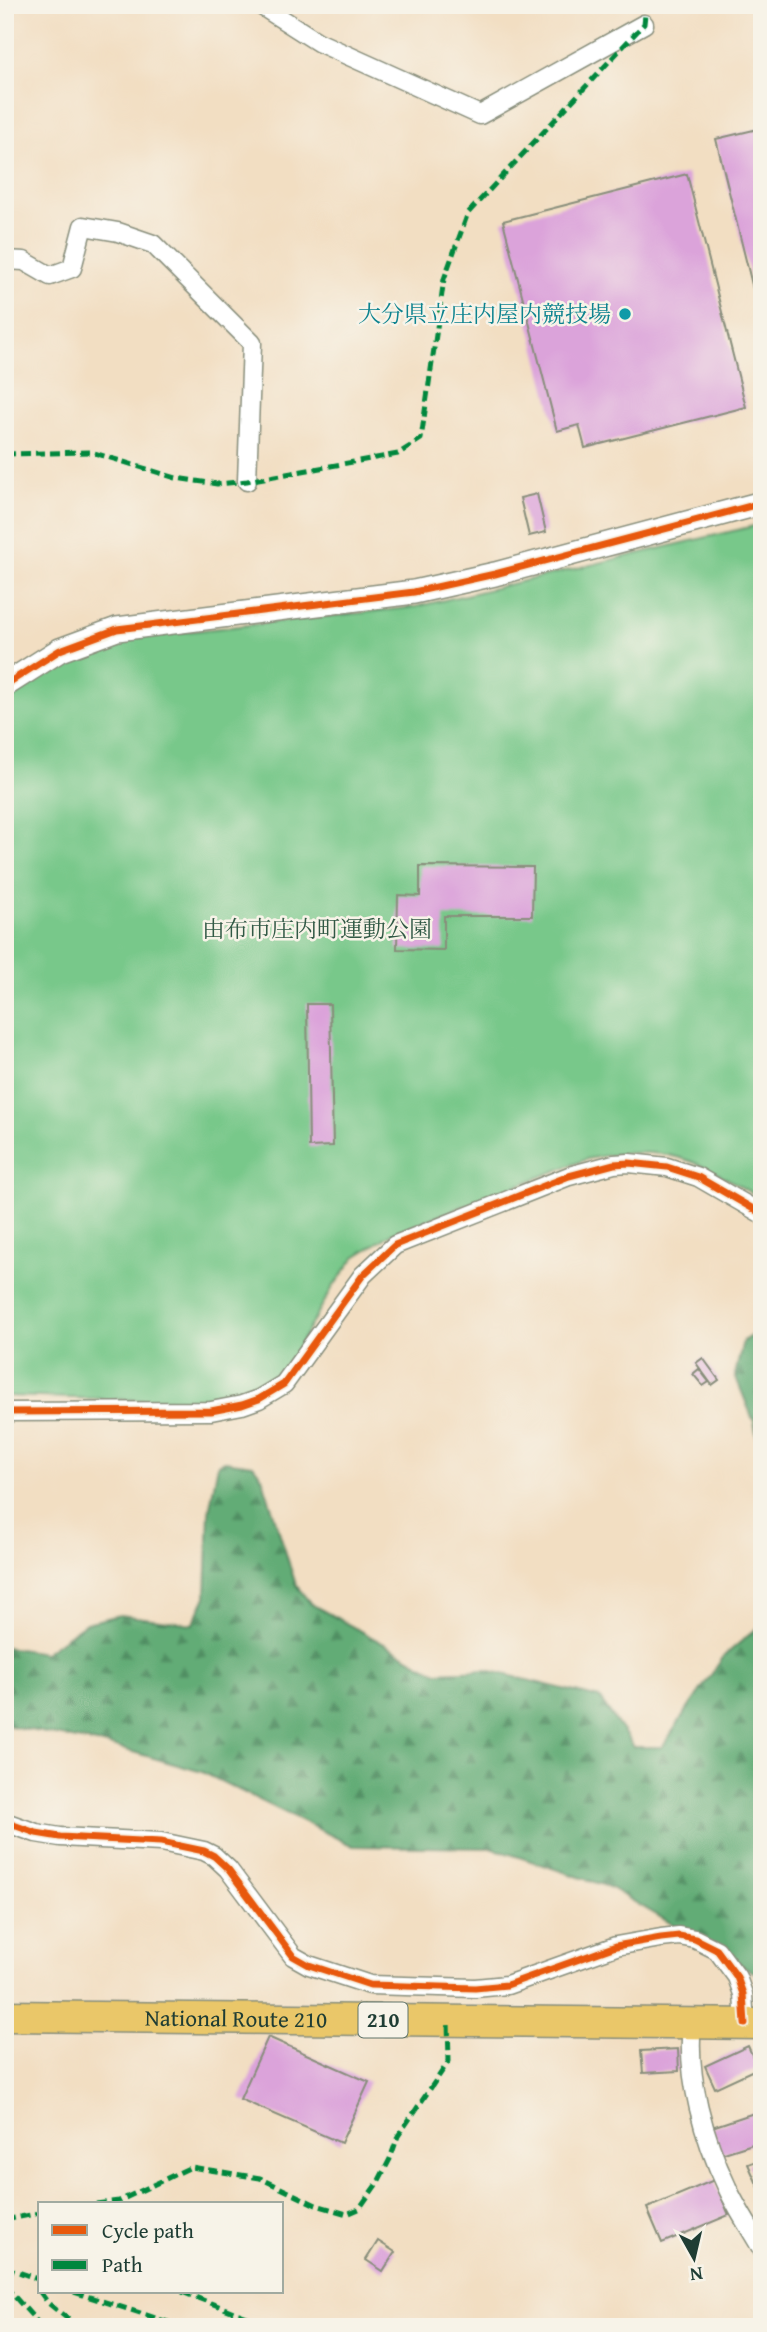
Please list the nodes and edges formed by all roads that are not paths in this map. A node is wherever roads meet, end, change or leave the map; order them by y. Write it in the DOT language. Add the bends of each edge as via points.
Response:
graph roads {
  1 [pos="261,5"];
  2 [pos="644,24"];
  3 [pos="5,260"];
  4 [pos="247,481"];
  5 [pos="762,503"];
  6 [pos="5,685"];
  7 [pos="762,1214"];
  8 [pos="5,1412"];
  9 [pos="5,1822"];
  10 [pos="5,2017"];
  11 [pos="692,2024"];
  12 [pos="753,2024"];
  13 [pos="762,2249"];
  1 -- 2 [label="street" via="318,42 480,115"];
  3 -- 4 [label="street" via="24,261 50,276 72,268 83,226 153,244 252,343"];
  5 -- 6 [label="street" via="427,590 117,629 60,650"];
  7 -- 8 [label="street" via="682,1171 629,1163 586,1170 395,1245 363,1275 284,1384 259,1399 211,1411"];
  9 -- 12 [label="street" via="60,1837 161,1842 204,1851 228,1869 293,1956 370,1985 507,1985 615,1946 679,1936 695,1939 717,1950 737,1977"];
  10 -- 11 [label="highway, National Route 210 / 210"];
  11 -- 12 [label="highway, National Route 210 / 210"];
  11 -- 13 [label="street" via="693,2085 727,2189"];
}
